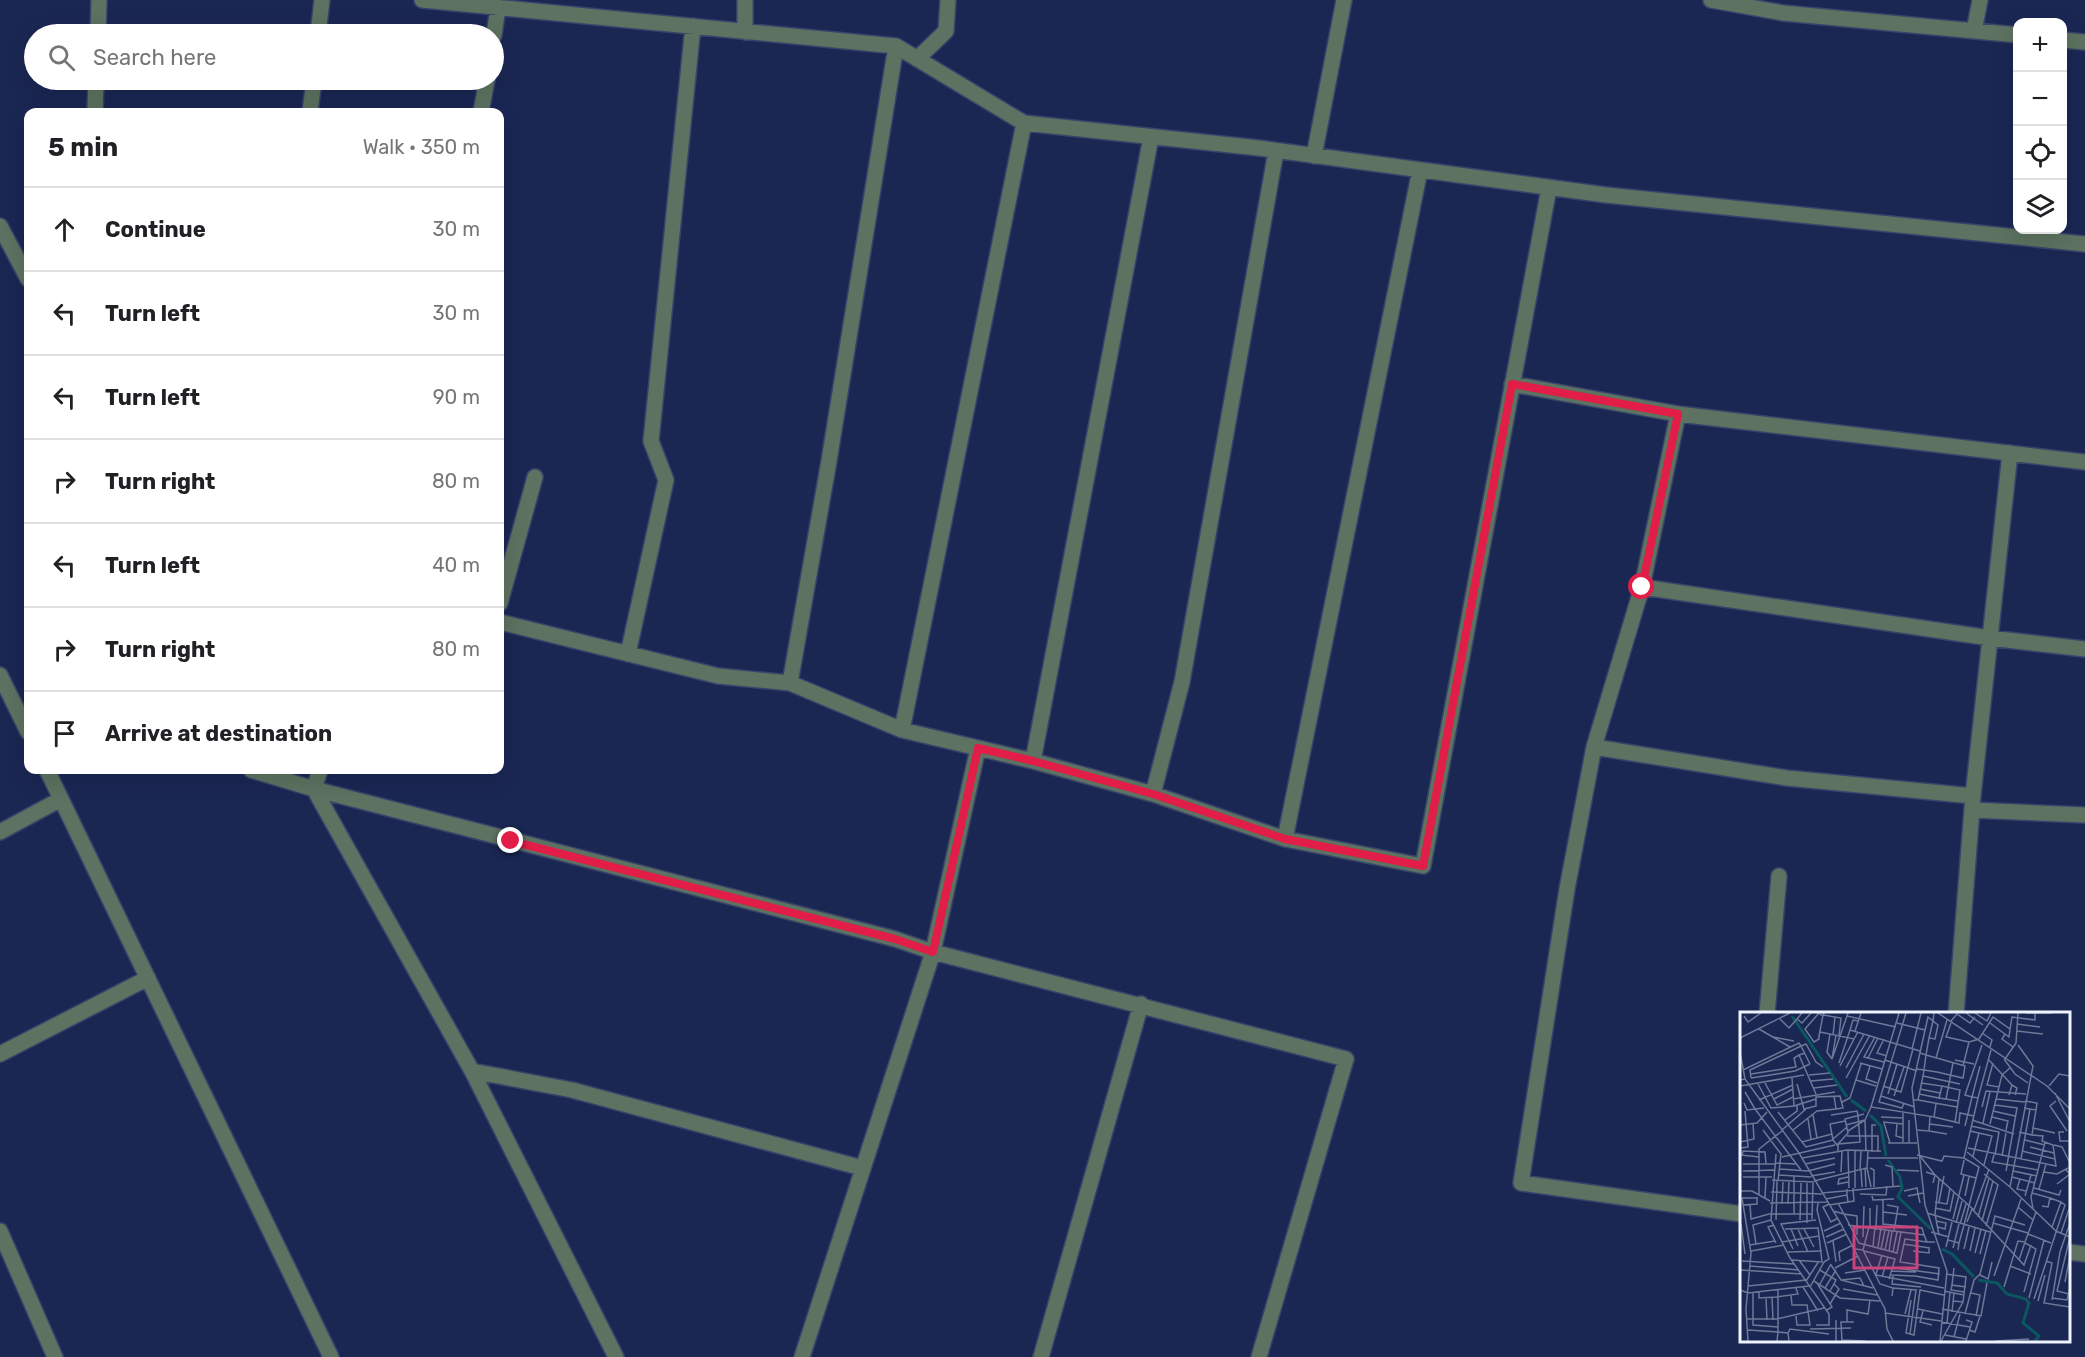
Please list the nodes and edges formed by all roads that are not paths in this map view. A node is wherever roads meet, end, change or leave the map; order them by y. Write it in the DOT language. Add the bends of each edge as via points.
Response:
graph roads {
  1 [pos="99,0"];
  2 [pos="322,0"];
  3 [pos="422,0"];
  4 [pos="745,0"];
  5 [pos="948,0"];
  6 [pos="1344,0"];
  7 [pos="1711,0"];
  8 [pos="1980,0"];
  9 [pos="524,5"];
  10 [pos="498,7"];
  11 [pos="1785,7"];
  12 [pos="98,24"];
  13 [pos="319,24"];
  14 [pos="496,24"];
  15 [pos="693,26"];
  16 [pos="1974,31"];
  17 [pos="745,32"];
  18 [pos="2013,35"];
  19 [pos="2067,40"];
  20 [pos="2085,42"];
  21 [pos="896,46"];
  22 [pos="917,59"];
  23 [pos="95,90"];
  24 [pos="313,90"];
  25 [pos="485,90"];
  26 [pos="94,108"];
  27 [pos="310,108"];
  28 [pos="482,108"];
  29 [pos="1024,123"];
  30 [pos="1151,137"];
  31 [pos="1276,151"];
  32 [pos="1314,156"];
  33 [pos="1420,170"];
  34 [pos="1549,188"];
  35 [pos="0,226"];
  36 [pos="2085,244"];
  37 [pos="24,271"];
  38 [pos="1512,384"];
  39 [pos="1678,414"];
  40 [pos="2010,453"];
  41 [pos="2085,462"];
  42 [pos="535,477"];
  43 [pos="1642,587"];
  44 [pos="504,589"];
  45 [pos="504,623"];
  46 [pos="1990,638"];
  47 [pos="2085,649"];
  48 [pos="628,654"];
  49 [pos="0,675"];
  50 [pos="790,682"];
  51 [pos="24,724"];
  52 [pos="902,730"];
  53 [pos="1594,747"];
  54 [pos="978,748"];
  55 [pos="1033,761"];
  56 [pos="49,774"];
  57 [pos="264,774"];
  58 [pos="319,774"];
  59 [pos="315,789"];
  60 [pos="1153,794"];
  61 [pos="61,799"];
  62 [pos="1972,803"];
  63 [pos="2085,814"];
  64 [pos="0,832"];
  65 [pos="1285,839"];
  66 [pos="1779,876"];
  67 [pos="933,952"];
  68 [pos="148,978"];
  69 [pos="1141,1004"];
  70 [pos="1767,1012"];
  71 [pos="1956,1012"];
  72 [pos="0,1054"];
  73 [pos="472,1071"];
  74 [pos="862,1168"];
  75 [pos="1740,1214"];
  76 [pos="0,1232"];
  77 [pos="2070,1252"];
  78 [pos="2085,1254"];
  79 [pos="55,1357"];
  80 [pos="332,1357"];
  81 [pos="615,1357"];
  82 [pos="802,1357"];
  83 [pos="1041,1357"];
  84 [pos="1259,1357"];
  1 -- 12 [label="street"];
  2 -- 13 [label="street"];
  3 -- 10 [label="street"];
  4 -- 17 [label="street"];
  5 -- 22 [label="street" via="946,31"];
  6 -- 32 [label="street"];
  7 -- 11 [label="street"];
  8 -- 16 [label="street"];
  9 -- 10 [label="street"];
  9 -- 15 [label="street"];
  10 -- 14 [label="street"];
  11 -- 16 [label="street"];
  15 -- 17 [label="street"];
  15 -- 48 [label="street" via="651,441 666,480"];
  16 -- 18 [label="street"];
  17 -- 21 [label="street"];
  19 -- 20 [label="street"];
  21 -- 22 [label="street"];
  21 -- 50 [label="street"];
  22 -- 29 [label="street"];
  23 -- 26 [label="street"];
  24 -- 27 [label="street"];
  25 -- 28 [label="street"];
  29 -- 30 [label="street"];
  29 -- 52 [label="street"];
  30 -- 31 [label="street"];
  30 -- 55 [label="street"];
  31 -- 32 [label="street"];
  31 -- 60 [label="street" via="1182,682"];
  32 -- 33 [label="street"];
  33 -- 34 [label="street"];
  33 -- 65 [label="street"];
  34 -- 36 [label="street"];
  34 -- 38 [label="street"];
  35 -- 37 [label="street"];
  38 -- 39 [label="street"];
  38 -- 65 [label="street" via="1423,866"];
  39 -- 40 [label="street"];
  39 -- 43 [label="street"];
  40 -- 41 [label="street"];
  40 -- 46 [label="street"];
  42 -- 44 [label="street"];
  43 -- 46 [label="street"];
  43 -- 53 [label="street"];
  45 -- 48 [label="street"];
  46 -- 47 [label="street"];
  46 -- 62 [label="street"];
  48 -- 50 [label="street" via="718,676"];
  49 -- 51 [label="street"];
  50 -- 52 [label="street"];
  52 -- 54 [label="street"];
  53 -- 62 [label="street"];
  53 -- 75 [label="street" via="1567,890 1521,1183"];
  54 -- 55 [label="street"];
  54 -- 67 [label="street"];
  55 -- 60 [label="street"];
  56 -- 61 [label="street"];
  57 -- 59 [label="street"];
  58 -- 59 [label="street"];
  59 -- 67 [label="street"];
  59 -- 73 [label="street"];
  60 -- 65 [label="street"];
  61 -- 64 [label="street"];
  61 -- 68 [label="street"];
  62 -- 63 [label="street"];
  62 -- 71 [label="street"];
  66 -- 70 [label="street"];
  67 -- 69 [label="street"];
  67 -- 74 [label="street"];
  68 -- 72 [label="street"];
  68 -- 80 [label="street"];
  69 -- 83 [label="street"];
  69 -- 84 [label="street" via="1346,1059"];
  73 -- 74 [label="street" via="572,1090"];
  73 -- 81 [label="street"];
  74 -- 82 [label="street"];
  76 -- 79 [label="street"];
  77 -- 78 [label="street"];
}
